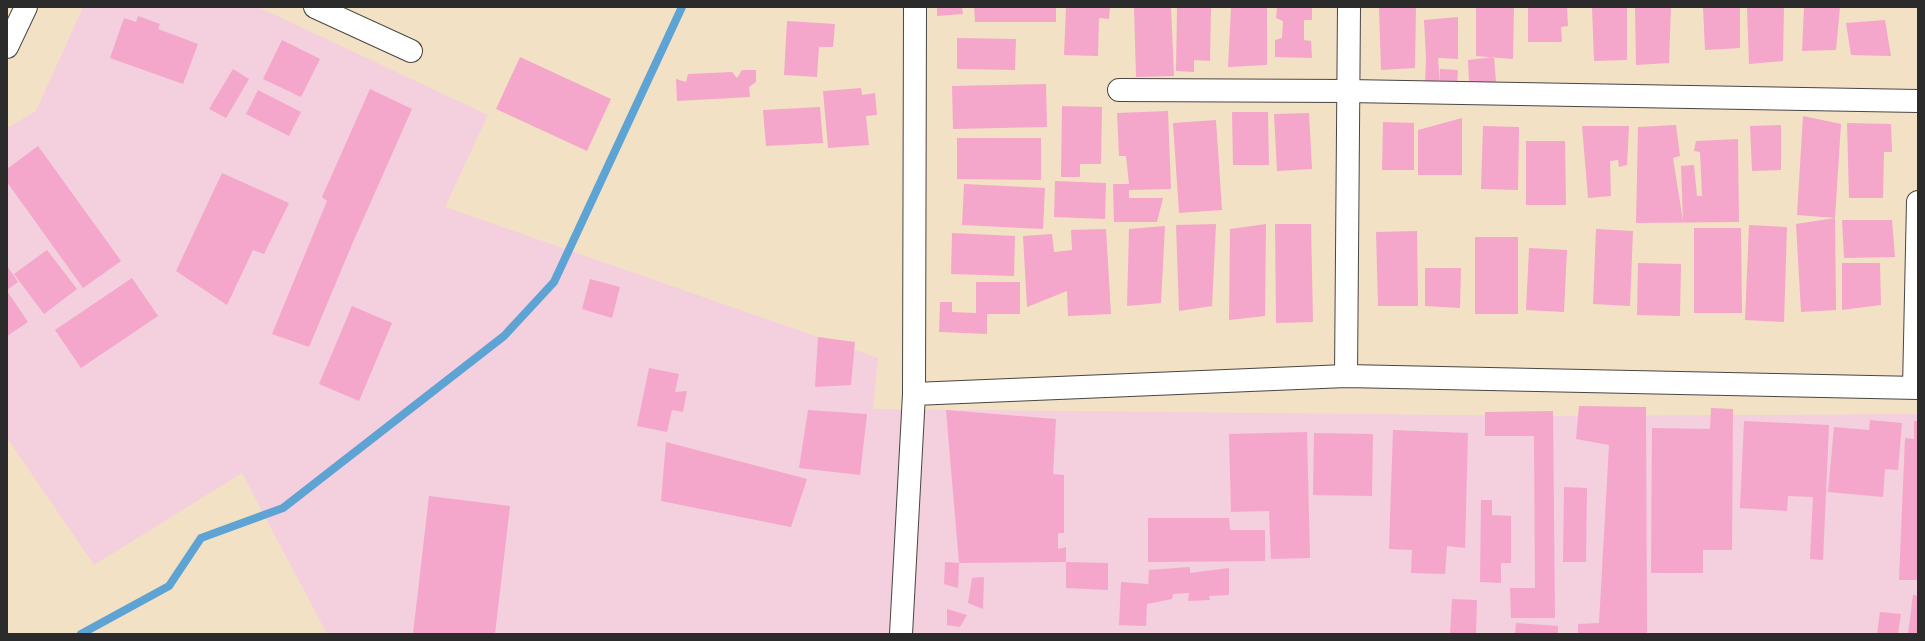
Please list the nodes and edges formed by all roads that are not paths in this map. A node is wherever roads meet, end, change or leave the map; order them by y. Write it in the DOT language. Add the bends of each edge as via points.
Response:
graph roads {
  1 [pos="26,7"];
  2 [pos="315,7"];
  3 [pos="914,7"];
  4 [pos="1349,7"];
  5 [pos="7,47"];
  6 [pos="411,51"];
  7 [pos="1119,90"];
  8 [pos="1348,91"];
  9 [pos="1918,100"];
  10 [pos="1918,202"];
  11 [pos="1346,376"];
  12 [pos="1916,388"];
  13 [pos="914,394"];
  14 [pos="901,634"];
  1 -- 5 [label="street"];
  2 -- 6 [label="street"];
  3 -- 13 [label="street"];
  4 -- 8 [label="street"];
  7 -- 8 [label="street"];
  8 -- 9 [label="street"];
  8 -- 11 [label="street"];
  10 -- 12 [label="street"];
  11 -- 12 [label="street"];
  11 -- 13 [label="street"];
  13 -- 14 [label="street"];
}
